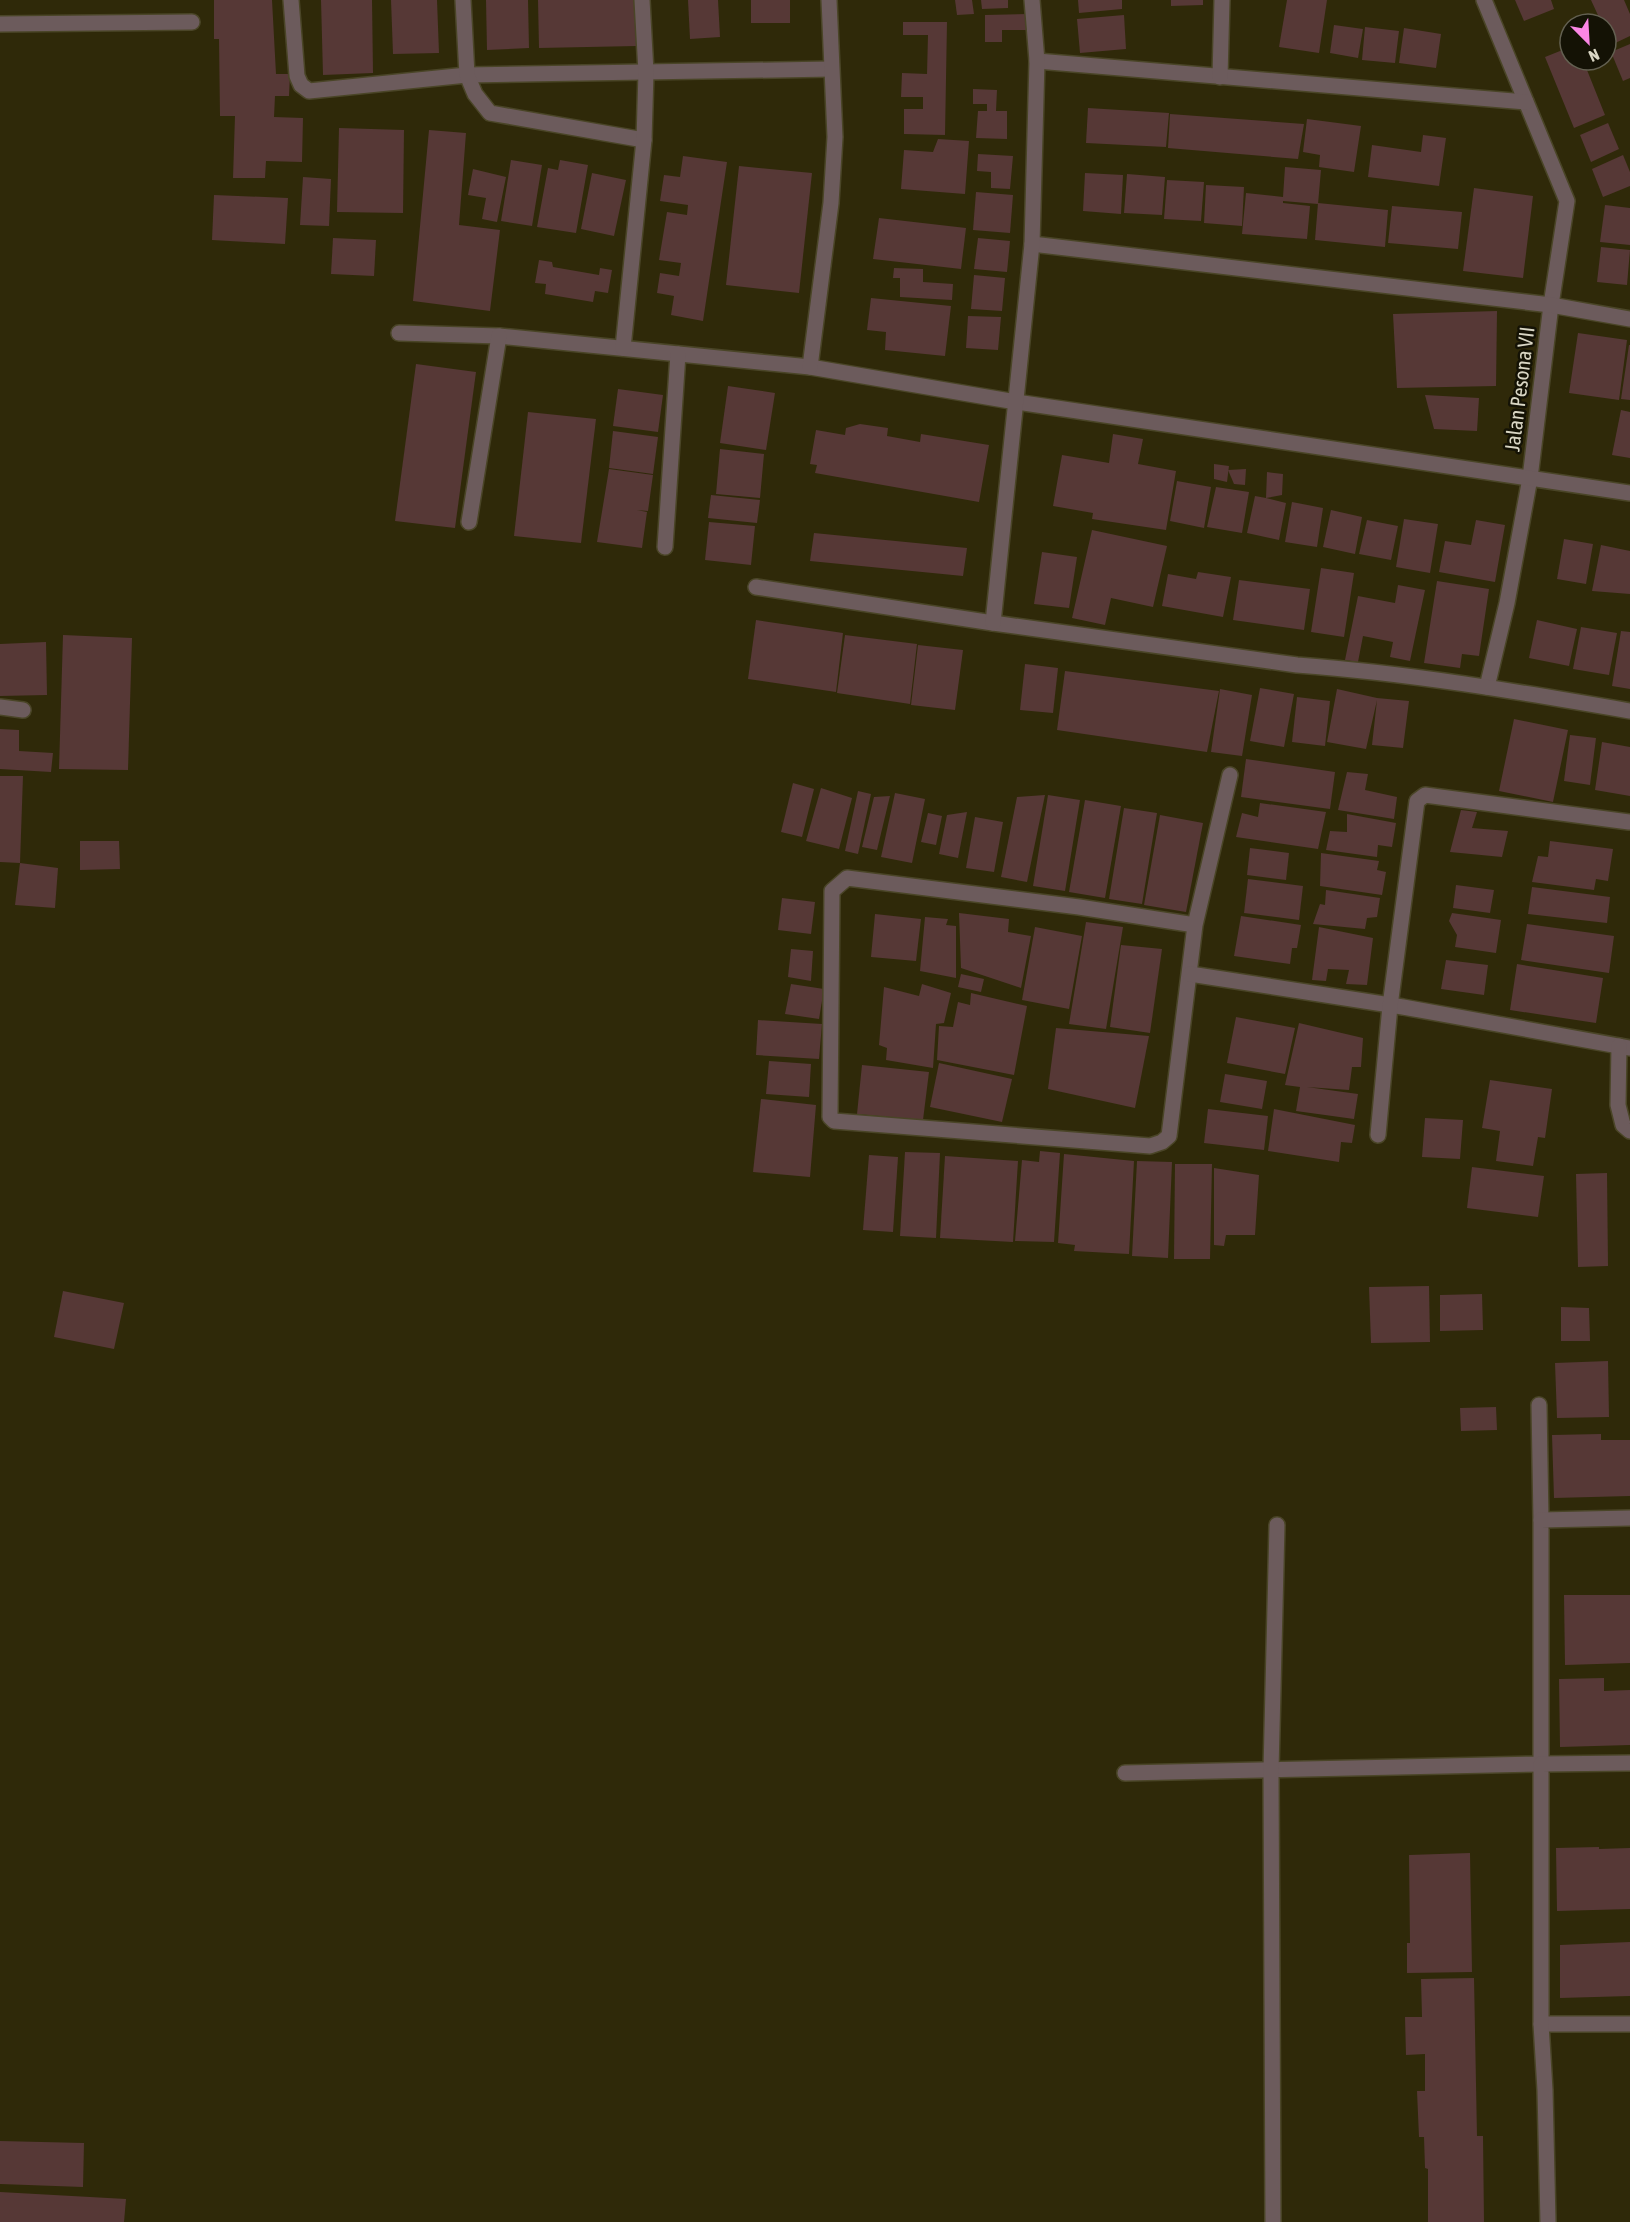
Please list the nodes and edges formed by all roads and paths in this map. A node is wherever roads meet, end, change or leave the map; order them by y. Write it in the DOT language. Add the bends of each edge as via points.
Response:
graph roads {
  1 [pos="291,0"];
  2 [pos="463,0"];
  3 [pos="642,0"];
  4 [pos="829,0"];
  5 [pos="1032,0"];
  6 [pos="1222,0"];
  7 [pos="1484,0"];
  8 [pos="192,22"];
  9 [pos="0,24"];
  10 [pos="1037,61"];
  11 [pos="831,69"];
  12 [pos="646,72"];
  13 [pos="467,75"];
  14 [pos="1220,77"];
  15 [pos="1526,102"];
  16 [pos="644,140"];
  17 [pos="1032,244"];
  18 [pos="1551,305"];
  19 [pos="1630,319"];
  20 [pos="399,333"];
  21 [pos="499,336"];
  22 [pos="623,348"];
  23 [pos="678,354"];
  24 [pos="810,367"];
  25 [pos="1016,402"];
  26 [pos="1530,478"];
  27 [pos="1630,493"];
  28 [pos="469,522"];
  29 [pos="665,547"];
  30 [pos="756,587"];
  31 [pos="993,623"];
  32 [pos="1487,687"];
  33 [pos="0,707"];
  34 [pos="23,710"];
  35 [pos="1630,711"];
  36 [pos="1230,775"];
  37 [pos="1629,822"];
  38 [pos="1194,925"];
  39 [pos="1190,974"];
  40 [pos="1390,1006"];
  41 [pos="1624,1047"];
  42 [pos="1630,1131"];
  43 [pos="1378,1135"];
  44 [pos="1539,1405"];
  45 [pos="1630,1518"];
  46 [pos="1541,1520"];
  47 [pos="1276,1525"];
  48 [pos="1630,1763"];
  49 [pos="1541,1764"];
  50 [pos="1271,1770"];
  51 [pos="1125,1773"];
  52 [pos="1541,2024"];
  53 [pos="1630,2024"];
  54 [pos="1273,2222"];
  55 [pos="1548,2222"];
  1 -- 13 [label="street" via="297,76 309,91"];
  2 -- 13 [label="street"];
  3 -- 12 [label="street"];
  4 -- 11 [label="street"];
  5 -- 10 [label="street"];
  6 -- 14 [label="street"];
  7 -- 15 [label="street, Jalan Pesona VII"];
  8 -- 9 [label="street"];
  10 -- 14 [label="street"];
  10 -- 17 [label="street"];
  11 -- 12 [label="street"];
  11 -- 24 [label="street" via="835,137 831,203"];
  12 -- 13 [label="street"];
  12 -- 16 [label="street"];
  13 -- 16 [label="street" via="475,94 490,112"];
  14 -- 15 [label="street"];
  15 -- 18 [label="street, Jalan Pesona VII" via="1567,201"];
  16 -- 22 [label="street"];
  17 -- 18 [label="street"];
  17 -- 25 [label="street"];
  18 -- 19 [label="street"];
  18 -- 26 [label="street, Jalan Pesona VII"];
  20 -- 21 [label="street"];
  21 -- 22 [label="street"];
  21 -- 28 [label="street"];
  22 -- 23 [label="street"];
  23 -- 24 [label="street"];
  23 -- 29 [label="street"];
  24 -- 25 [label="street"];
  25 -- 26 [label="street"];
  25 -- 31 [label="street"];
  26 -- 27 [label="street"];
  26 -- 32 [label="street, Jalan Pesona VII"];
  30 -- 31 [label="street"];
  31 -- 32 [label="street"];
  32 -- 35 [label="street"];
  33 -- 34 [label="street"];
  36 -- 38 [label="street"];
  37 -- 40 [label="street" via="1420,797"];
  38 -- 39 [label="street"];
  38 -- 39 [label="street" via="847,878 832,891 830,1116 834,1121 1156,1145 1169,1136"];
  39 -- 40 [label="street"];
  40 -- 41 [label="street"];
  40 -- 43 [label="street"];
  41 -- 42 [label="street" via="1618,1105 1623,1125"];
  44 -- 46 [label="street"];
  45 -- 46 [label="street"];
  46 -- 49 [label="street"];
  47 -- 50 [label="street"];
  48 -- 49 [label="street"];
  49 -- 50 [label="street"];
  49 -- 52 [label="street"];
  50 -- 51 [label="street"];
  50 -- 54 [label="street"];
  52 -- 53 [label="street"];
  52 -- 55 [label="street"];
}
